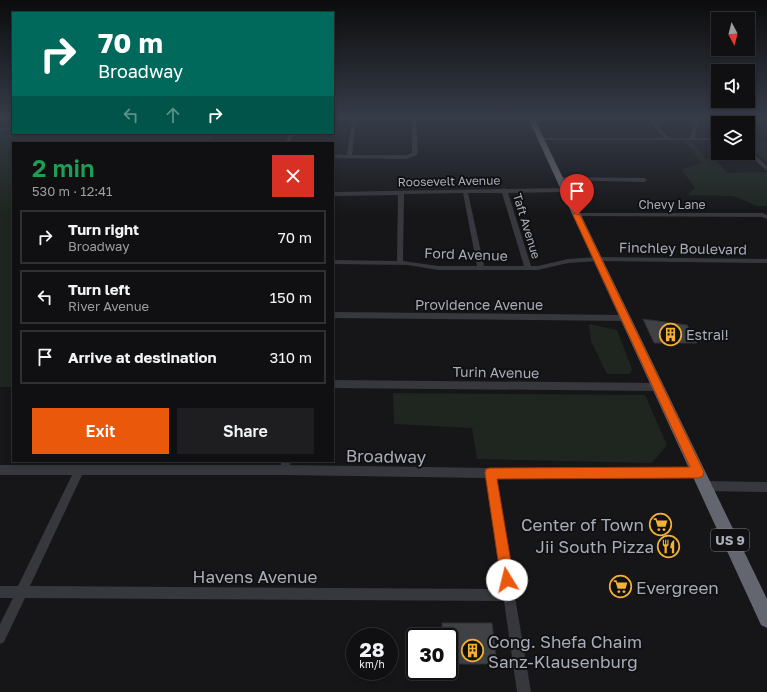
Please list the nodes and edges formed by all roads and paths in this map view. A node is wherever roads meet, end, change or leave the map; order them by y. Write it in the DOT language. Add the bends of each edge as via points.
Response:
graph roads {
  1 [pos="350,150"];
  2 [pos="415,150"];
  3 [pos="546,150"];
  4 [pos="334,156"];
  5 [pos="349,157"];
  6 [pos="755,158"];
  7 [pos="767,169"];
  8 [pos="560,179"];
  9 [pos="644,180"];
  10 [pos="504,190"];
  11 [pos="565,190"];
  12 [pos="465,191"];
  13 [pos="401,193"];
  14 [pos="334,194"];
  15 [pos="577,215"];
  16 [pos="767,217"];
  17 [pos="598,259"];
  18 [pos="767,261"];
  19 [pos="334,262"];
  20 [pos="400,262"];
  21 [pos="481,268"];
  22 [pos="528,268"];
  23 [pos="334,315"];
  24 [pos="626,318"];
  25 [pos="334,384"];
  26 [pos="658,387"];
  27 [pos="286,466"];
  28 [pos="0,470"];
  29 [pos="79,470"];
  30 [pos="490,473"];
  31 [pos="702,479"];
  32 [pos="767,487"];
  33 [pos="0,592"];
  34 [pos="22,592"];
  35 [pos="510,595"];
  36 [pos="767,619"];
  37 [pos="0,638"];
  38 [pos="524,692"];
  1 -- 5 [label="street"];
  2 -- 5 [label="street" via="415,153 406,157"];
  3 -- 8 [label="highway, US 9"];
  4 -- 5 [label="street"];
  6 -- 7 [label="street"];
  8 -- 9 [label="street"];
  8 -- 11 [label="highway, US 9"];
  10 -- 11 [label="street, Roosevelt Avenue"];
  10 -- 12 [label="street, Roosevelt Avenue"];
  10 -- 22 [label="street, Taft Avenue"];
  11 -- 15 [label="highway, US 9"];
  12 -- 13 [label="street, Roosevelt Avenue"];
  12 -- 21 [label="street"];
  13 -- 14 [label="street, Roosevelt Avenue"];
  13 -- 20 [label="street"];
  15 -- 16 [label="street, Chevy Lane"];
  15 -- 17 [label="highway, US 9"];
  17 -- 18 [label="street, Finchley Boulevard"];
  17 -- 22 [label="street, Ford Avenue"];
  17 -- 24 [label="highway, US 9"];
  19 -- 20 [label="street, Ford Avenue"];
  20 -- 21 [label="street, Ford Avenue" via="438,268"];
  21 -- 22 [label="street, Ford Avenue"];
  23 -- 24 [label="street, Providence Avenue"];
  24 -- 26 [label="highway, US 9"];
  25 -- 26 [label="street, Turin Avenue"];
  26 -- 31 [label="highway, US 9"];
  27 -- 29 [label="street, Broadway"];
  27 -- 30 [label="street, Broadway"];
  28 -- 29 [label="street, Broadway"];
  29 -- 34 [label="street"];
  30 -- 31 [label="street, Broadway"];
  30 -- 35 [label="street"];
  31 -- 32 [label="street, Broadway"];
  31 -- 36 [label="highway, US 9"];
  33 -- 34 [label="street, Havens Avenue"];
  34 -- 35 [label="street, Havens Avenue"];
  34 -- 37 [label="street"];
  35 -- 38 [label="street"];
}
